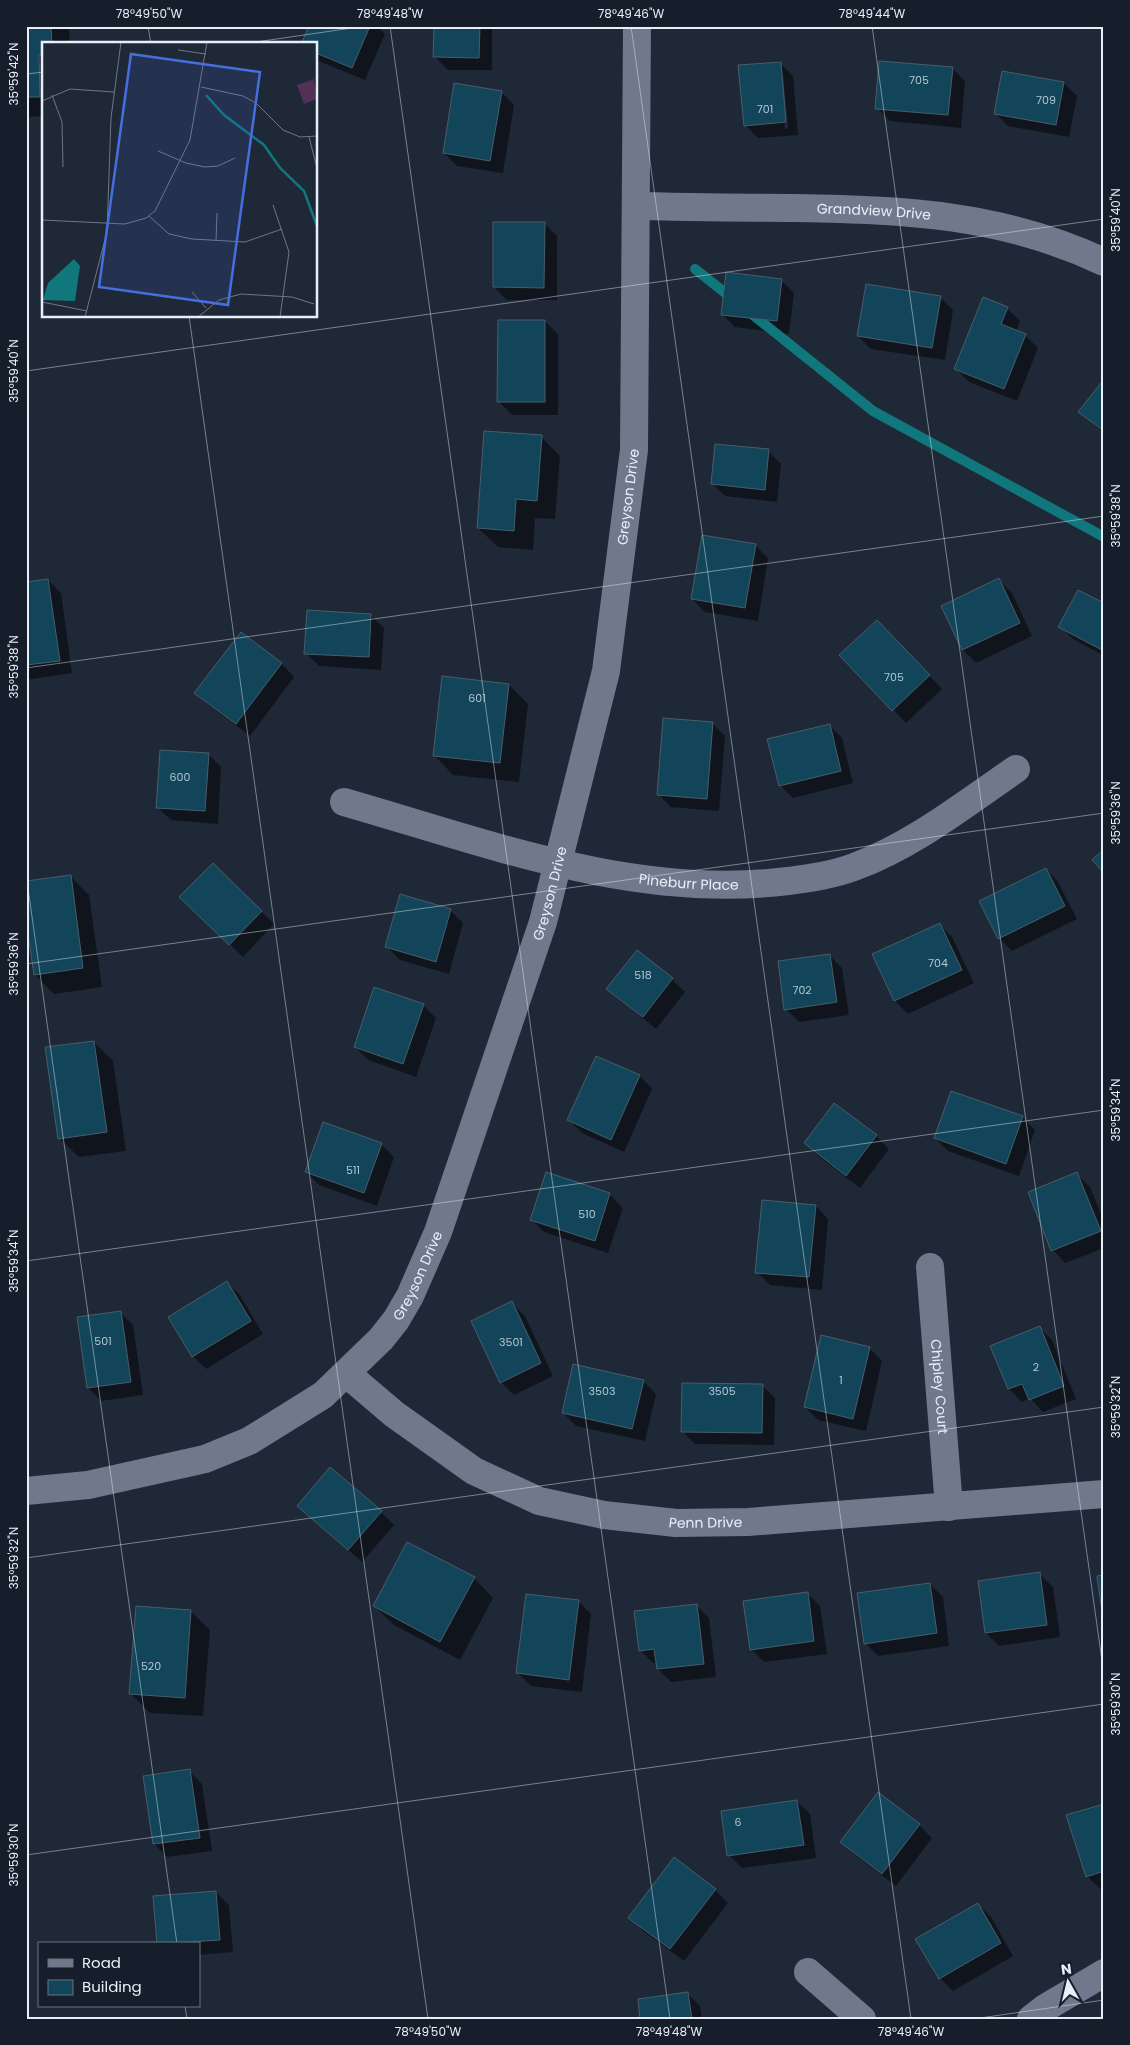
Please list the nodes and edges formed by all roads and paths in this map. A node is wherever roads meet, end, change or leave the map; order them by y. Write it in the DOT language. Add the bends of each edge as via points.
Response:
graph roads {
  1 [pos="637,26"];
  2 [pos="636,206"];
  3 [pos="1104,262"];
  4 [pos="1016,770"];
  5 [pos="344,802"];
  6 [pos="558,863"];
  7 [pos="930,1267"];
  8 [pos="347,1374"];
  9 [pos="26,1491"];
  10 [pos="1104,1494"];
  11 [pos="949,1507"];
  12 [pos="808,1972"];
  13 [pos="1104,1973"];
  14 [pos="862,2019"];
  15 [pos="1031,2019"];
  1 -- 2 [label="street, Greyson Drive"];
  2 -- 3 [label="street, Grandview Drive" via="869,209 928,213 1011,227"];
  2 -- 6 [label="street, Greyson Drive" via="632,460 606,671"];
  4 -- 6 [label="street, Pineburr Place" via="881,856 852,868 812,878 733,885 673,882 597,873"];
  5 -- 6 [label="street, Pineburr Place"];
  6 -- 8 [label="street, Greyson Drive" via="543,922 438,1232 396,1320"];
  7 -- 11 [label="street, Chipley Court"];
  8 -- 9 [label="street, Greyson Drive" via="323,1395 249,1441 205,1459 88,1485"];
  8 -- 11 [label="street, Penn Drive" via="394,1414 474,1471 539,1501 595,1514 676,1523 709,1523"];
  10 -- 11 [label="street, Penn Drive"];
  12 -- 14 [label="street"];
  13 -- 15 [label="street"];
}
